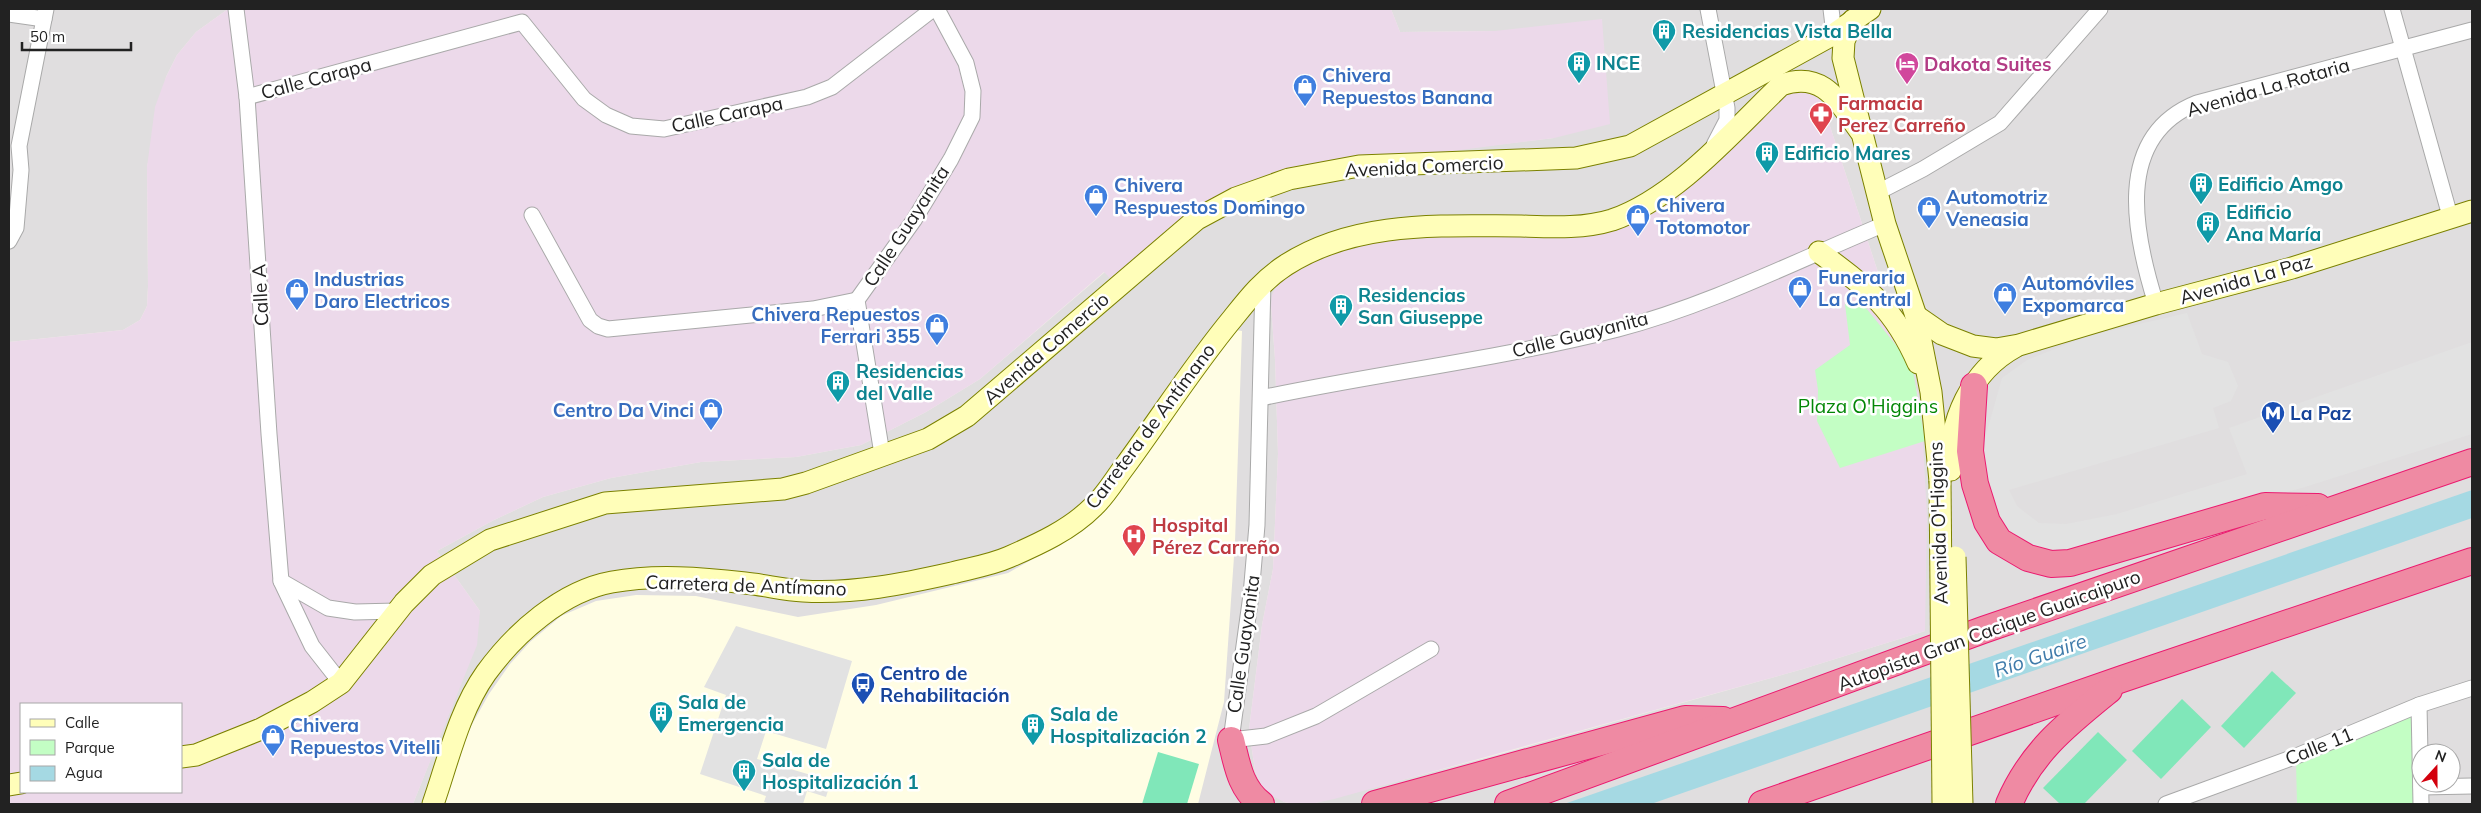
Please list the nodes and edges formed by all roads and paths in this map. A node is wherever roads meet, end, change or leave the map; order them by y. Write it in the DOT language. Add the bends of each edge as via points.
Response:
graph roads {
  1 [pos="236,9"];
  2 [pos="935,9"];
  3 [pos="1708,9"];
  4 [pos="1831,9"];
  5 [pos="2100,9"];
  6 [pos="2392,9"];
  7 [pos="9,14"];
  8 [pos="45,14"];
  9 [pos="1861,14"];
  10 [pos="2472,30"];
  11 [pos="1834,34"];
  12 [pos="2403,49"];
  13 [pos="1724,96"];
  14 [pos="247,97"];
  15 [pos="1860,131"];
  16 [pos="14,145"];
  17 [pos="1707,157"];
  18 [pos="1876,189"];
  19 [pos="2472,211"];
  20 [pos="532,215"];
  21 [pos="2450,216"];
  22 [pos="1886,224"];
  23 [pos="9,241"];
  24 [pos="1819,252"];
  25 [pos="1263,282"];
  26 [pos="857,300"];
  27 [pos="2156,304"];
  28 [pos="1916,316"];
  29 [pos="2020,345"];
  30 [pos="1974,386"];
  31 [pos="1931,392"];
  32 [pos="1261,398"];
  33 [pos="882,454"];
  34 [pos="2472,462"];
  35 [pos="1946,482"];
  36 [pos="2336,508"];
  37 [pos="2472,561"];
  38 [pos="281,581"];
  39 [pos="398,611"];
  40 [pos="1431,649"];
  41 [pos="2122,679"];
  42 [pos="341,683"];
  43 [pos="2472,688"];
  44 [pos="2419,705"];
  45 [pos="1738,720"];
  46 [pos="1231,740"];
  47 [pos="2420,743"];
  48 [pos="182,757"];
  49 [pos="1882,763"];
  50 [pos="432,804"];
  51 [pos="1261,804"];
  52 [pos="1375,804"];
  53 [pos="1508,804"];
  54 [pos="1762,804"];
  55 [pos="1809,804"];
  56 [pos="1943,804"];
  57 [pos="1962,804"];
  58 [pos="2009,804"];
  59 [pos="2166,804"];
  1 -- 14 [label="street, Calle A"];
  2 -- 14 [label="street, Calle Carapa" via="832,87 807,97 664,129 631,126 606,115 584,99 522,22"];
  2 -- 26 [label="street, Calle Guayanita" via="966,63 973,91 972,117 923,206"];
  3 -- 13 [label="street"];
  4 -- 11 [label="street"];
  5 -- 18 [label="street" via="2000,123 1923,169 1886,188"];
  6 -- 12 [label="street"];
  7 -- 8 [label="street"];
  8 -- 16 [label="street"];
  9 -- 11 [label="main road, Avenida Comercio"];
  9 -- 15 [label="main road, Avenida O'Higgins" via="1842,49"];
  10 -- 12 [label="street, Avenida La Rotaria"];
  11 -- 13 [label="main road, Avenida Comercio"];
  12 -- 21 [label="street"];
  12 -- 27 [label="street, Avenida La Rotaria" via="2197,103 2170,118 2146,153 2138,176 2135,203 2138,237"];
  13 -- 17 [label="street" via="1727,120"];
  13 -- 33 [label="main road, Avenida Comercio" via="1630,146 1576,158 1359,166 1289,179 1236,198 1184,229 967,416 928,439"];
  14 -- 38 [label="street, Calle A"];
  15 -- 17 [label="main road, Avenida O'Higgins" via="1824,87 1810,81 1794,80 1780,84"];
  15 -- 18 [label="main road, Avenida O'Higgins"];
  16 -- 23 [label="street" via="21,170 16,228"];
  17 -- 25 [label="main road, Carretera de Antímano" via="1683,178 1633,211 1609,221 1565,227 1396,228 1376,231 1327,244 1285,265"];
  18 -- 22 [label="main road, Avenida O'Higgins"];
  19 -- 21 [label="main road, Avenida La Paz"];
  20 -- 26 [label="street" via="590,320 608,330 813,309"];
  21 -- 27 [label="main road, Avenida La Paz" via="2292,268"];
  22 -- 24 [label="street, Calle Guayanita"];
  22 -- 28 [label="main road, Avenida O'Higgins"];
  24 -- 31 [label="main road" via="1857,279 1884,305 1917,359"];
  24 -- 32 [label="street, Calle Guayanita" via="1708,298 1619,328 1480,358"];
  25 -- 32 [label="street, Calle Guayanita"];
  25 -- 50 [label="main road, Carretera de Antímano" via="1212,343 1095,506 1047,540 1003,560 892,586 803,591 694,578 633,580 609,582 562,601 523,630 486,674 466,708"];
  26 -- 33 [label="street, Calle Guayanita"];
  27 -- 29 [label="main road, Avenida La Paz"];
  28 -- 29 [label="main road, Avenida La Paz" via="1942,334 1973,346 1996,349"];
  28 -- 31 [label="main road, Avenida O'Higgins"];
  29 -- 30 [label="main road, Avenida La Paz" via="2000,355"];
  30 -- 35 [label="main road, Avenida La Paz" via="1953,427"];
  30 -- 36 [label="highway" via="1970,451 1978,491 1988,522 1999,542 2028,558 2051,564 2070,563 2265,506"];
  31 -- 35 [label="main road, Avenida O'Higgins"];
  32 -- 46 [label="street, Calle Guayanita" via="1251,595"];
  33 -- 39 [label="main road, Avenida Comercio" via="853,467 783,489 605,503 490,540 432,575"];
  34 -- 36 [label="highway, Autopista Gran Cacique Guaicaipuro"];
  35 -- 56 [label="main road, Avenida O'Higgins, bridge"];
  35 -- 57 [label="main road, Avenida O'Higgins, bridge"];
  36 -- 45 [label="highway, Autopista Gran Cacique Guaicaipuro" via="1983,630"];
  37 -- 41 [label="highway"];
  38 -- 39 [label="street" via="328,608 355,612"];
  38 -- 42 [label="street" via="312,646"];
  39 -- 42 [label="main road, Avenida Comercio"];
  40 -- 46 [label="street" via="1316,716 1266,736"];
  41 -- 49 [label="highway"];
  41 -- 58 [label="highway" via="2047,742 2024,774"];
  42 -- 48 [label="main road, Avenida Comercio" via="261,729 196,755"];
  43 -- 44 [label="street, Calle 11"];
  44 -- 47 [label="street"];
  44 -- 59 [label="street, Calle 11" via="2294,757"];
  45 -- 52 [label="highway" via="1685,720"];
  45 -- 53 [label="highway, Autopista Gran Cacique Guaicaipuro"];
  46 -- 51 [label="highway" via="1242,781"];
  49 -- 54 [label="highway"];
  49 -- 55 [label="highway"];
}
